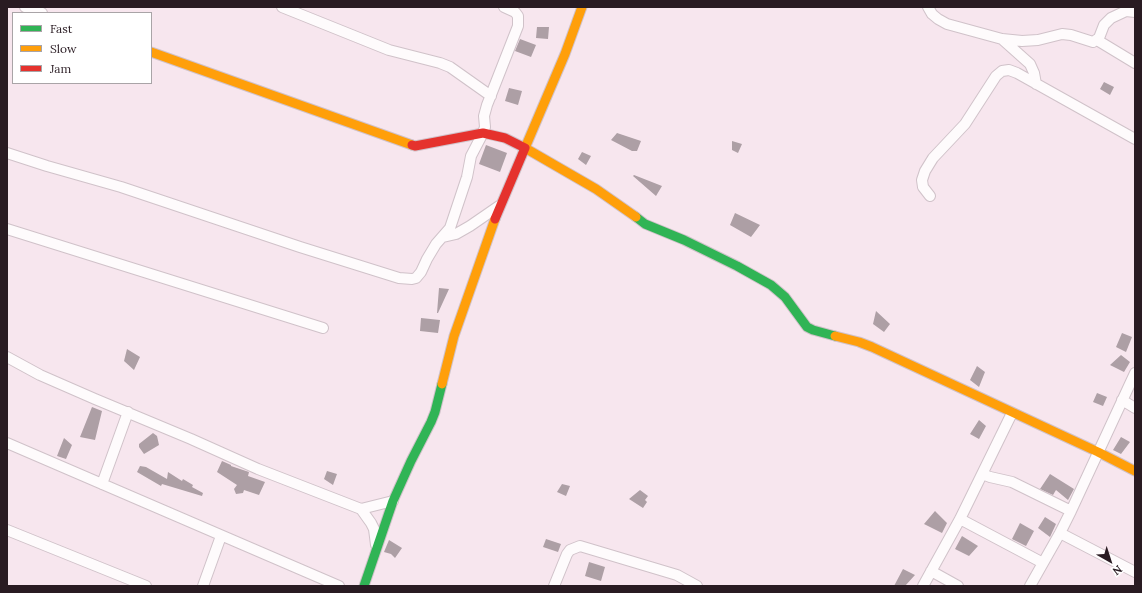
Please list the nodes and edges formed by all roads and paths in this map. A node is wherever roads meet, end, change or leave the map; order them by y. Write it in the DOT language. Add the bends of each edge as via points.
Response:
graph roads {
  1 [pos="25,7"];
  2 [pos="282,7"];
  3 [pos="504,7"];
  4 [pos="582,7"];
  5 [pos="928,7"];
  6 [pos="39,12"];
  7 [pos="1135,12"];
  8 [pos="1002,39"];
  9 [pos="1097,40"];
  10 [pos="152,52"];
  11 [pos="1135,63"];
  12 [pos="1036,84"];
  13 [pos="491,96"];
  14 [pos="483,132"];
  15 [pos="1135,139"];
  16 [pos="525,148"];
  17 [pos="7,153"];
  18 [pos="930,196"];
  19 [pos="499,206"];
  20 [pos="7,229"];
  21 [pos="443,237"];
  22 [pos="323,328"];
  23 [pos="7,357"];
  24 [pos="1135,373"];
  25 [pos="1122,400"];
  26 [pos="1135,408"];
  27 [pos="128,412"];
  28 [pos="1012,413"];
  29 [pos="7,443"];
  30 [pos="1098,452"];
  31 [pos="1135,471"];
  32 [pos="982,474"];
  33 [pos="102,484"];
  34 [pos="393,501"];
  35 [pos="361,509"];
  36 [pos="1071,511"];
  37 [pos="960,518"];
  38 [pos="7,530"];
  39 [pos="1060,533"];
  40 [pos="221,536"];
  41 [pos="377,550"];
  42 [pos="1043,563"];
  43 [pos="931,570"];
  44 [pos="1135,572"];
  45 [pos="146,586"];
  46 [pos="202,586"];
  47 [pos="339,586"];
  48 [pos="364,586"];
  49 [pos="554,586"];
  50 [pos="697,586"];
  51 [pos="923,586"];
  52 [pos="958,586"];
  53 [pos="1030,586"];
  1 -- 6 [label="street"];
  2 -- 13 [label="street" via="389,50 440,63"];
  3 -- 13 [label="street" via="518,16 518,26"];
  4 -- 16 [label="street"];
  5 -- 8 [label="street" via="938,20 947,24"];
  7 -- 9 [label="street" via="1126,11 1111,18 1104,25"];
  8 -- 9 [label="street" via="1038,40 1062,34 1090,42"];
  8 -- 12 [label="street" via="1030,64"];
  9 -- 11 [label="street"];
  10 -- 14 [label="street" via="414,146"];
  12 -- 15 [label="street"];
  12 -- 18 [label="street" via="1009,70 1002,71 996,76 964,124 933,158 925,171 923,187"];
  13 -- 14 [label="street" via="484,116"];
  14 -- 16 [label="street" via="505,138"];
  14 -- 21 [label="street" via="471,156 467,177 450,228"];
  16 -- 19 [label="street"];
  16 -- 28 [label="street" via="596,189 646,224 690,243 771,285 813,330 859,342"];
  17 -- 21 [label="street" via="121,187 407,280 416,278"];
  19 -- 21 [label="street" via="456,234"];
  19 -- 34 [label="street" via="454,336 435,412"];
  20 -- 22 [label="street"];
  23 -- 27 [label="street" via="40,375"];
  24 -- 25 [label="street"];
  25 -- 26 [label="street"];
  25 -- 30 [label="street"];
  27 -- 33 [label="street"];
  27 -- 35 [label="street" via="258,469"];
  28 -- 30 [label="street"];
  28 -- 32 [label="street"];
  29 -- 33 [label="street"];
  30 -- 31 [label="street"];
  30 -- 36 [label="street"];
  32 -- 36 [label="street" via="1012,482"];
  32 -- 37 [label="street"];
  33 -- 40 [label="street"];
  34 -- 35 [label="street"];
  34 -- 41 [label="street"];
  35 -- 41 [label="street" via="374,529"];
  36 -- 39 [label="street"];
  37 -- 42 [label="street"];
  37 -- 43 [label="street"];
  38 -- 45 [label="street"];
  39 -- 42 [label="street"];
  39 -- 44 [label="street"];
  40 -- 46 [label="street"];
  40 -- 47 [label="street"];
  41 -- 48 [label="street"];
  42 -- 53 [label="street"];
  43 -- 51 [label="street"];
  43 -- 52 [label="street"];
  49 -- 50 [label="street" via="567,554 580,546 677,575"];
}
